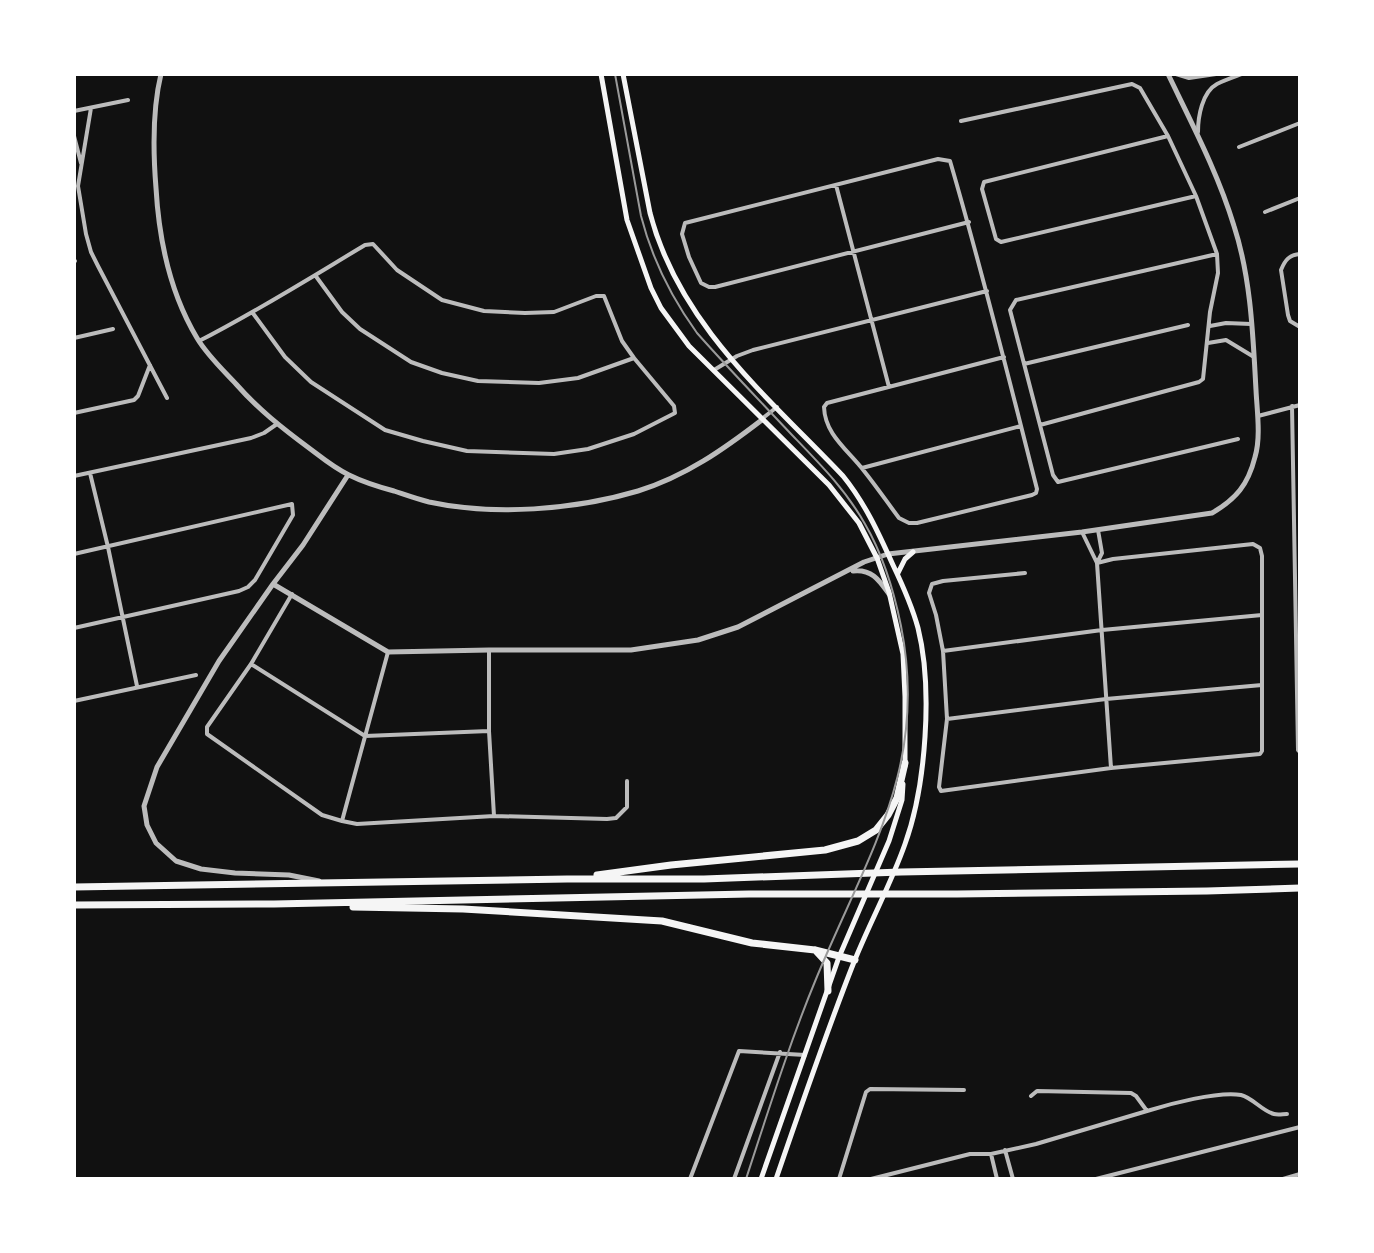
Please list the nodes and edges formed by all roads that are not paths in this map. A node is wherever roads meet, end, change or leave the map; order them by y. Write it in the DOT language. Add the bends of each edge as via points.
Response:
graph roads {
  1 [pos="161,74"];
  2 [pos="601,74"];
  3 [pos="623,74"];
  4 [pos="1168,74"];
  5 [pos="1176,74"];
  6 [pos="1242,74"];
  7 [pos="1214,75"];
  8 [pos="1189,78"];
  9 [pos="1172,84"];
  10 [pos="1216,84"];
  11 [pos="128,100"];
  12 [pos="1203,106"];
  13 [pos="91,108"];
  14 [pos="74,111"];
  15 [pos="1187,113"];
  16 [pos="961,121"];
  17 [pos="1300,123"];
  18 [pos="74,136"];
  19 [pos="1168,136"];
  20 [pos="1197,136"];
  21 [pos="1239,147"];
  22 [pos="82,165"];
  23 [pos="836,185"];
  24 [pos="76,186"];
  25 [pos="1196,196"];
  26 [pos="1300,198"];
  27 [pos="1265,212"];
  28 [pos="969,222"];
  29 [pos="854,251"];
  30 [pos="1217,254"];
  31 [pos="1300,254"];
  32 [pos="315,275"];
  33 [pos="987,291"];
  34 [pos="252,312"];
  35 [pos="871,320"];
  36 [pos="1251,324"];
  37 [pos="1188,325"];
  38 [pos="1209,326"];
  39 [pos="1300,327"];
  40 [pos="113,329"];
  41 [pos="74,338"];
  42 [pos="199,341"];
  43 [pos="1208,343"];
  44 [pos="1004,357"];
  45 [pos="1254,357"];
  46 [pos="634,358"];
  47 [pos="730,360"];
  48 [pos="1024,364"];
  49 [pos="150,365"];
  50 [pos="714,370"];
  51 [pos="889,387"];
  52 [pos="167,398"];
  53 [pos="1300,405"];
  54 [pos="1292,406"];
  55 [pos="777,407"];
  56 [pos="74,413"];
  57 [pos="1258,416"];
  58 [pos="763,419"];
  59 [pos="277,424"];
  60 [pos="1040,425"];
  61 [pos="1021,426"];
  62 [pos="1238,439"];
  63 [pos="862,468"];
  64 [pos="90,473"];
  65 [pos="348,475"];
  66 [pos="74,476"];
  67 [pos="1300,477"];
  68 [pos="1293,478"];
  69 [pos="1098,530"];
  70 [pos="1082,532"];
  71 [pos="108,547"];
  72 [pos="1297,547"];
  73 [pos="913,552"];
  74 [pos="74,554"];
  75 [pos="888,554"];
  76 [pos="877,558"];
  77 [pos="1097,563"];
  78 [pos="1025,573"];
  79 [pos="844,574"];
  80 [pos="897,574"];
  81 [pos="273,584"];
  82 [pos="292,594"];
  83 [pos="891,597"];
  84 [pos="1262,615"];
  85 [pos="1298,617"];
  86 [pos="123,618"];
  87 [pos="74,628"];
  88 [pos="1102,630"];
  89 [pos="489,650"];
  90 [pos="943,651"];
  91 [pos="388,652"];
  92 [pos="251,664"];
  93 [pos="196,675"];
  94 [pos="1262,685"];
  95 [pos="137,686"];
  96 [pos="1298,686"];
  97 [pos="1106,699"];
  98 [pos="74,701"];
  99 [pos="947,719"];
  100 [pos="489,731"];
  101 [pos="365,736"];
  102 [pos="1300,752"];
  103 [pos="905,763"];
  104 [pos="1111,768"];
  105 [pos="627,781"];
  106 [pos="494,816"];
  107 [pos="342,821"];
  108 [pos="1300,864"];
  109 [pos="567,879"];
  110 [pos="332,884"];
  111 [pos="74,887"];
  112 [pos="1300,888"];
  113 [pos="274,904"];
  114 [pos="74,905"];
  115 [pos="815,950"];
  116 [pos="839,957"];
  117 [pos="855,960"];
  118 [pos="828,991"];
  119 [pos="780,1052"];
  120 [pos="805,1055"];
  121 [pos="964,1090"];
  122 [pos="1031,1096"];
  123 [pos="1147,1111"];
  124 [pos="1287,1114"];
  125 [pos="1300,1127"];
  126 [pos="1005,1150"];
  127 [pos="991,1154"];
  128 [pos="1300,1174"];
  129 [pos="690,1179"];
  130 [pos="734,1179"];
  131 [pos="761,1179"];
  132 [pos="776,1179"];
  133 [pos="839,1179"];
  134 [pos="871,1179"];
  135 [pos="997,1179"];
  136 [pos="1013,1179"];
  137 [pos="1100,1179"];
  138 [pos="1283,1179"];
  1 -- 42 [label="street" via="155,128 160,237"];
  2 -- 50 [label="main road" via="627,220 651,288 681,335"];
  3 -- 47 [label="main road" via="659,242 690,305"];
  4 -- 9 [label="street"];
  5 -- 8 [label="street"];
  6 -- 10 [label="street"];
  7 -- 8 [label="street"];
  7 -- 10 [label="street"];
  8 -- 9 [label="street"];
  9 -- 15 [label="street"];
  10 -- 12 [label="street"];
  11 -- 13 [label="street"];
  12 -- 15 [label="street"];
  12 -- 20 [label="street"];
  13 -- 14 [label="street"];
  13 -- 22 [label="street"];
  15 -- 20 [label="street"];
  16 -- 19 [label="street" via="1132,84 1140,88"];
  17 -- 21 [label="street"];
  18 -- 22 [label="street"];
  19 -- 25 [label="street"];
  19 -- 25 [label="street" via="984,182 996,239"];
  20 -- 36 [label="street" via="1235,229"];
  22 -- 24 [label="street"];
  23 -- 28 [label="street" via="938,159 950,161"];
  23 -- 29 [label="street"];
  23 -- 29 [label="street" via="685,223 682,234 701,283 709,287"];
  24 -- 49 [label="street" via="91,252"];
  25 -- 30 [label="street"];
  26 -- 27 [label="street"];
  28 -- 29 [label="street"];
  28 -- 33 [label="street"];
  29 -- 35 [label="street"];
  30 -- 38 [label="street"];
  30 -- 48 [label="street" via="1016,300 1010,310"];
  31 -- 39 [label="street" via="1288,257 1281,270 1290,321"];
  32 -- 34 [label="street"];
  32 -- 46 [label="street" via="360,329 411,362 442,373 478,381 539,383 578,378"];
  32 -- 46 [label="street" via="369,244 442,300 484,311 554,312 600,295"];
  33 -- 35 [label="street"];
  33 -- 44 [label="street"];
  34 -- 42 [label="street"];
  34 -- 46 [label="street" via="311,382 385,430 467,451 554,454 588,449 672,416 674,406"];
  35 -- 47 [label="street"];
  35 -- 51 [label="street"];
  36 -- 38 [label="street"];
  36 -- 45 [label="street"];
  37 -- 48 [label="street"];
  38 -- 43 [label="street"];
  40 -- 41 [label="street"];
  42 -- 59 [label="street"];
  43 -- 45 [label="street" via="1226,340"];
  43 -- 60 [label="street" via="1205,375 1199,382"];
  44 -- 51 [label="street"];
  44 -- 61 [label="street"];
  45 -- 57 [label="street"];
  47 -- 50 [label="street"];
  47 -- 55 [label="main road"];
  48 -- 60 [label="street"];
  49 -- 52 [label="street"];
  49 -- 56 [label="street" via="134,400"];
  50 -- 58 [label="main road"];
  51 -- 63 [label="street" via="824,407 827,425"];
  53 -- 54 [label="street"];
  54 -- 57 [label="street"];
  54 -- 68 [label="street"];
  55 -- 58 [label="street"];
  55 -- 75 [label="main road" via="859,495"];
  57 -- 69 [label="street" via="1257,453 1231,502 1184,519"];
  58 -- 65 [label="street" via="692,468 640,490 560,508 489,509 429,502"];
  58 -- 76 [label="main road" via="829,485 859,523"];
  59 -- 64 [label="street" via="251,438"];
  59 -- 65 [label="street"];
  60 -- 62 [label="street" via="1058,482"];
  61 -- 63 [label="street"];
  61 -- 63 [label="street" via="1037,489 1032,495 909,523 899,518"];
  64 -- 66 [label="street"];
  64 -- 71 [label="street"];
  65 -- 81 [label="street"];
  67 -- 68 [label="street"];
  68 -- 72 [label="street"];
  69 -- 70 [label="street"];
  69 -- 77 [label="street" via="1102,553"];
  70 -- 73 [label="street"];
  70 -- 77 [label="street"];
  71 -- 74 [label="street"];
  71 -- 86 [label="street"];
  71 -- 86 [label="street" via="292,504 293,515 248,587"];
  72 -- 85 [label="street"];
  73 -- 75 [label="street"];
  73 -- 80 [label="main road"];
  75 -- 76 [label="street"];
  75 -- 80 [label="main road"];
  76 -- 79 [label="street"];
  76 -- 83 [label="main road"];
  77 -- 84 [label="street" via="1253,544 1262,556"];
  77 -- 88 [label="street"];
  78 -- 90 [label="street" via="932,584 929,593"];
  79 -- 83 [label="street" via="874,575"];
  79 -- 89 [label="street" via="738,627 698,640 631,650"];
  80 -- 117 [label="main road" via="919,630 925,688 921,783 905,845"];
  81 -- 82 [label="street"];
  81 -- 110 [label="street" via="219,661 157,767 144,806 147,825 156,843 176,861 201,869 289,875"];
  82 -- 91 [label="street"];
  82 -- 92 [label="street"];
  83 -- 103 [label="main road" via="903,654"];
  84 -- 88 [label="street"];
  84 -- 94 [label="street"];
  85 -- 96 [label="street"];
  86 -- 87 [label="street"];
  86 -- 95 [label="street"];
  88 -- 90 [label="street"];
  88 -- 97 [label="street"];
  89 -- 91 [label="street"];
  89 -- 100 [label="street"];
  90 -- 99 [label="street"];
  91 -- 101 [label="street"];
  92 -- 101 [label="street"];
  92 -- 107 [label="street" via="207,734 322,815"];
  93 -- 95 [label="street"];
  94 -- 97 [label="street"];
  94 -- 104 [label="street" via="1260,754"];
  95 -- 98 [label="street"];
  96 -- 102 [label="street"];
  97 -- 99 [label="street"];
  97 -- 104 [label="street"];
  99 -- 104 [label="street" via="941,791"];
  100 -- 101 [label="street"];
  100 -- 106 [label="street"];
  101 -- 107 [label="street"];
  103 -- 109 [label="highway" via="888,815 858,841 825,850"];
  103 -- 116 [label="main road" via="902,800 889,841"];
  105 -- 106 [label="street" via="627,807 616,818"];
  106 -- 107 [label="street"];
  108 -- 109 [label="highway"];
  109 -- 110 [label="highway"];
  110 -- 111 [label="highway"];
  112 -- 113 [label="highway"];
  113 -- 114 [label="highway"];
  113 -- 115 [label="highway" via="621,917"];
  115 -- 116 [label="highway"];
  115 -- 118 [label="highway" via="827,963"];
  116 -- 117 [label="highway"];
  116 -- 118 [label="main road"];
  117 -- 132 [label="main road"];
  118 -- 120 [label="main road"];
  119 -- 120 [label="street"];
  119 -- 129 [label="street" via="739,1051"];
  119 -- 130 [label="street"];
  120 -- 131 [label="main road"];
  121 -- 133 [label="street" via="870,1089"];
  122 -- 123 [label="street" via="1037,1091 1131,1093"];
  123 -- 124 [label="street" via="1236,1095 1273,1114"];
  123 -- 126 [label="street"];
  125 -- 137 [label="street"];
  126 -- 127 [label="street"];
  126 -- 136 [label="street"];
  127 -- 134 [label="street" via="970,1154"];
  127 -- 135 [label="street"];
  128 -- 138 [label="street"];
}
